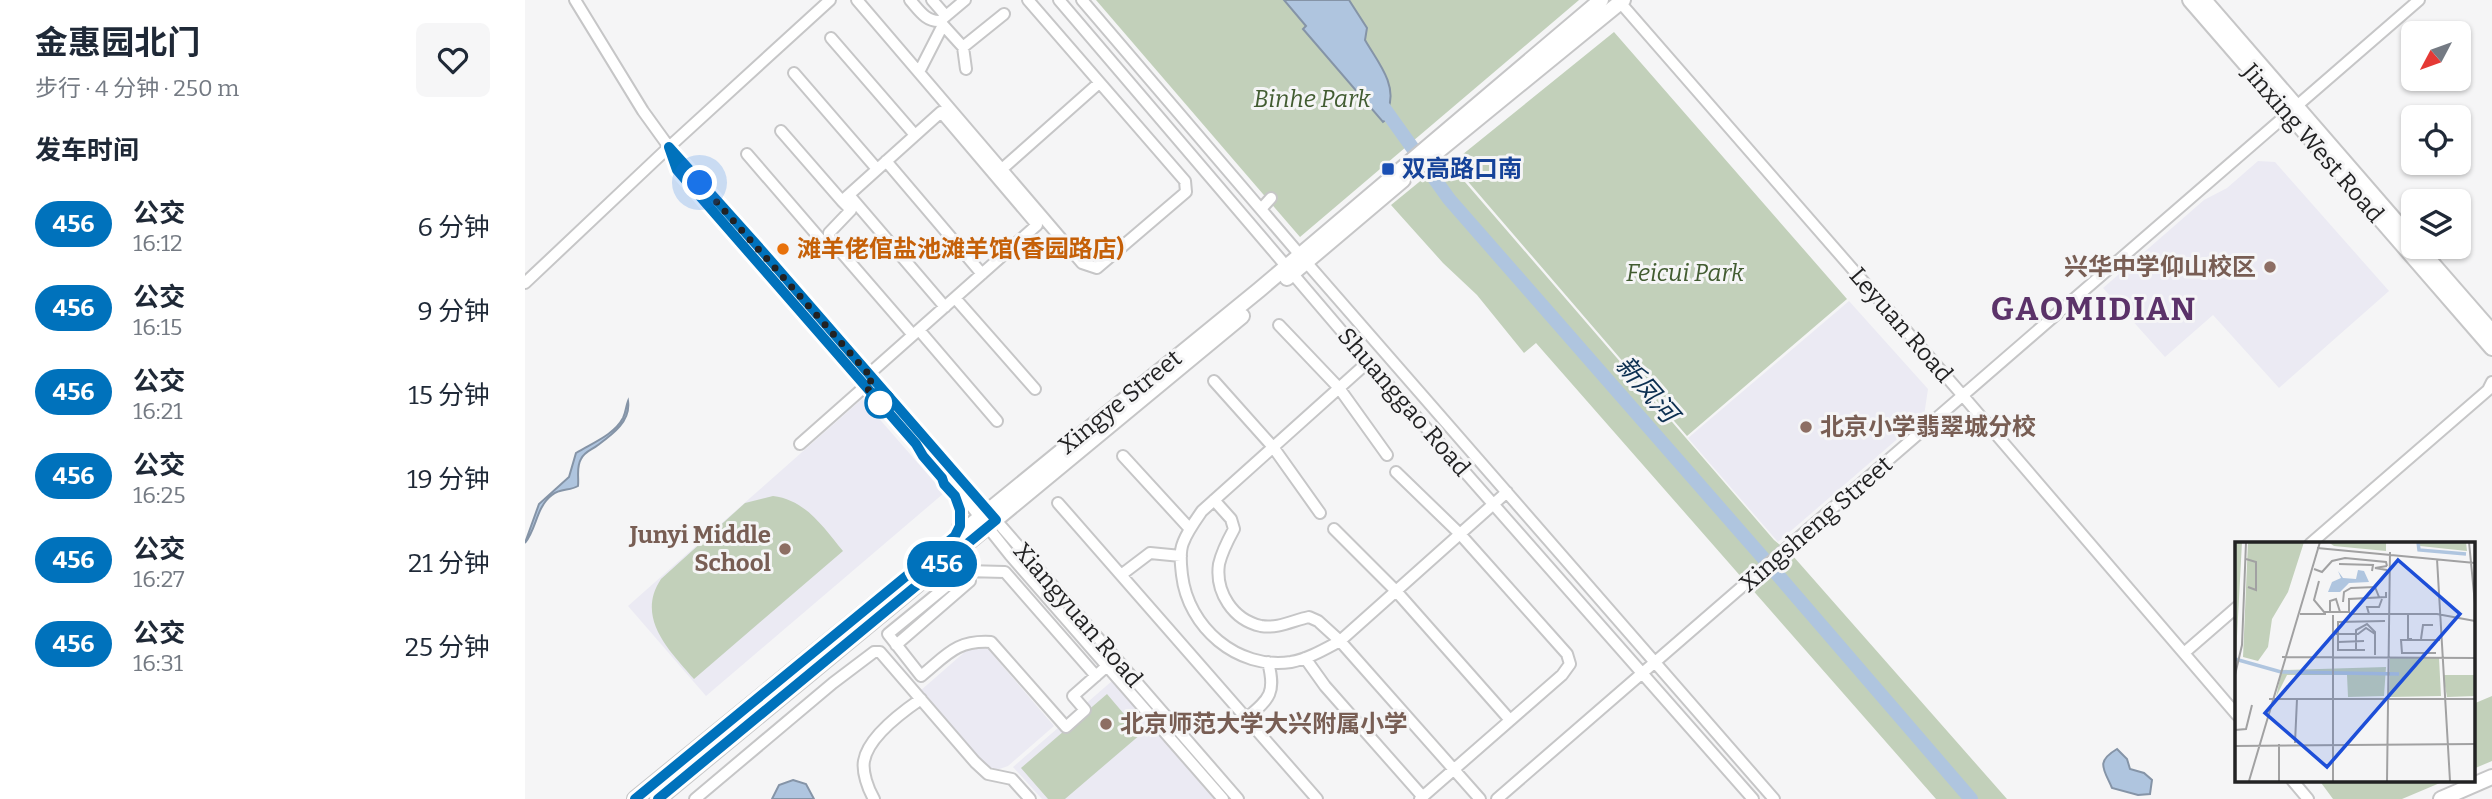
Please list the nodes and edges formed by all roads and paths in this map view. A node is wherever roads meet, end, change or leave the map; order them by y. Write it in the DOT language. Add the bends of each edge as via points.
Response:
graph roads {
  1 [pos="575,0"];
  2 [pos="830,0"];
  3 [pos="857,0"];
  4 [pos="910,0"];
  5 [pos="932,0"];
  6 [pos="965,0"];
  7 [pos="1028,0"];
  8 [pos="1059,0"];
  9 [pos="1082,0"];
  10 [pos="1601,0"];
  11 [pos="2190,0"];
  12 [pos="2204,0"];
  13 [pos="2419,0"];
  14 [pos="1620,1"];
  15 [pos="1004,14"];
  16 [pos="943,20"];
  17 [pos="831,38"];
  18 [pos="963,47"];
  19 [pos="966,69"];
  20 [pos="919,72"];
  21 [pos="794,73"];
  22 [pos="1099,83"];
  23 [pos="2293,111"];
  24 [pos="782,131"];
  25 [pos="915,135"];
  26 [pos="669,147"];
  27 [pos="1429,152"];
  28 [pos="747,154"];
  29 [pos="882,165"];
  30 [pos="1002,169"];
  31 [pos="846,198"];
  32 [pos="1271,198"];
  33 [pos="1261,209"];
  34 [pos="2401,228"];
  35 [pos="831,240"];
  36 [pos="1303,258"];
  37 [pos="2428,259"];
  38 [pos="1291,269"];
  39 [pos="982,274"];
  40 [pos="525,283"];
  41 [pos="955,298"];
  42 [pos="945,307"];
  43 [pos="1279,325"];
  44 [pos="916,332"];
  45 [pos="2492,332"];
  46 [pos="2492,348"];
  47 [pos="1368,362"];
  48 [pos="869,380"];
  49 [pos="1214,381"];
  50 [pos="2491,387"];
  51 [pos="1339,388"];
  52 [pos="1035,389"];
  53 [pos="1964,397"];
  54 [pos="997,421"];
  55 [pos="800,444"];
  56 [pos="1273,447"];
  57 [pos="1387,455"];
  58 [pos="1123,456"];
  59 [pos="1396,472"];
  60 [pos="942,478"];
  61 [pos="1507,492"];
  62 [pos="1214,500"];
  63 [pos="1058,503"];
  64 [pos="1493,504"];
  65 [pos="1320,513"];
  66 [pos="987,518"];
  67 [pos="1190,528"];
  68 [pos="1334,529"];
  69 [pos="1460,534"];
  70 [pos="955,536"];
  71 [pos="2311,542"];
  72 [pos="1181,556"];
  73 [pos="1121,575"];
  74 [pos="970,581"];
  75 [pos="1397,591"];
  76 [pos="2235,609"];
  77 [pos="1340,642"];
  78 [pos="896,645"];
  79 [pos="2183,653"];
  80 [pos="1305,658"];
  81 [pos="1268,662"];
  82 [pos="1656,662"];
  83 [pos="1107,666"];
  84 [pos="1643,673"];
  85 [pos="1096,677"];
  86 [pos="921,699"];
  87 [pos="2235,713"];
  88 [pos="747,716"];
  89 [pos="1247,718"];
  90 [pos="1510,720"];
  91 [pos="735,726"];
  92 [pos="766,740"];
  93 [pos="754,750"];
  94 [pos="1454,769"];
  95 [pos="2492,777"];
  96 [pos="2294,782"];
  97 [pos="710,794"];
  98 [pos="1421,798"];
  99 [pos="635,799"];
  100 [pos="658,799"];
  101 [pos="695,799"];
  102 [pos="874,799"];
  103 [pos="1030,799"];
  104 [pos="1223,799"];
  105 [pos="1238,799"];
  106 [pos="1317,799"];
  107 [pos="1480,799"];
  108 [pos="1497,799"];
  109 [pos="1753,799"];
  110 [pos="1774,799"];
  111 [pos="2308,799"];
  112 [pos="2441,799"];
  1 -- 26 [label="street, Xiangyuan Road"];
  2 -- 26 [label="street"];
  3 -- 20 [label="street"];
  4 -- 16 [label="street" via="924,16"];
  5 -- 16 [label="street"];
  6 -- 16 [label="street"];
  7 -- 22 [label="street"];
  8 -- 38 [label="street, Shuanggao Road"];
  9 -- 33 [label="street, Shuanggao Road"];
  10 -- 27 [label="main road, Xingye Street"];
  11 -- 23 [label="main road, Jinxing West Road"];
  12 -- 23 [label="main road, Jinxing West Road"];
  13 -- 23 [label="street, Xingsheng Street"];
  14 -- 27 [label="main road, Xingye Street"];
  14 -- 53 [label="street, Leyuan Road"];
  15 -- 18 [label="street"];
  16 -- 18 [label="street"];
  16 -- 20 [label="street"];
  17 -- 25 [label="street"];
  18 -- 19 [label="street"];
  20 -- 30 [label="street"];
  21 -- 29 [label="street"];
  22 -- 30 [label="street"];
  22 -- 30 [label="street" via="1185,181 1186,192 1097,268 1082,263"];
  23 -- 34 [label="main road, Jinxing West Road"];
  23 -- 46 [label="main road, Jinxing West Road"];
  23 -- 53 [label="street, Xingsheng Street"];
  24 -- 31 [label="street"];
  25 -- 29 [label="street"];
  25 -- 39 [label="street" via="941,111 1037,225"];
  26 -- 40 [label="street"];
  26 -- 48 [label="street, Xiangyuan Road" via="677,170"];
  27 -- 36 [label="main road, Xingye Street"];
  28 -- 35 [label="street" via="822,241 827,244"];
  29 -- 31 [label="street"];
  29 -- 39 [label="street"];
  31 -- 35 [label="street" via="851,210 829,233"];
  31 -- 42 [label="street"];
  32 -- 33 [label="street"];
  33 -- 36 [label="street, Shuanggao Road"];
  35 -- 44 [label="street"];
  36 -- 38 [label="main road, Xingye Street"];
  36 -- 61 [label="street, Shuanggao Road"];
  37 -- 45 [label="main road"];
  38 -- 47 [label="street, Shuanggao Road"];
  38 -- 66 [label="main road, Xingye Street"];
  39 -- 41 [label="street"];
  41 -- 42 [label="street"];
  41 -- 52 [label="street"];
  42 -- 44 [label="street"];
  43 -- 51 [label="street"];
  44 -- 48 [label="street"];
  44 -- 54 [label="street"];
  47 -- 51 [label="street"];
  47 -- 64 [label="street, Shuanggao Road"];
  48 -- 55 [label="street"];
  48 -- 60 [label="street, Xiangyuan Road"];
  48 -- 66 [label="street, Xiangyuan Road"];
  49 -- 56 [label="street"];
  50 -- 71 [label="street"];
  51 -- 56 [label="street"];
  51 -- 57 [label="street"];
  53 -- 79 [label="street, Leyuan Road"];
  53 -- 82 [label="street, Xingsheng Street"];
  56 -- 62 [label="street"];
  56 -- 65 [label="street"];
  58 -- 67 [label="street"];
  59 -- 69 [label="street"];
  60 -- 66 [label="street, Xiangyuan Road"];
  60 -- 70 [label="street" via="960,510"];
  61 -- 64 [label="street"];
  61 -- 82 [label="street, Shuanggao Road"];
  62 -- 67 [label="street"];
  62 -- 77 [label="street" via="1234,529 1219,566 1228,605 1262,626 1286,625 1309,617"];
  63 -- 73 [label="street"];
  64 -- 69 [label="street"];
  64 -- 84 [label="street, Shuanggao Road"];
  66 -- 70 [label="main road, Xingye Street"];
  66 -- 83 [label="street, Xiangyuan Road"];
  66 -- 88 [label="main road, Xingye Street"];
  66 -- 105 [label="street, Xiangyuan Road"];
  67 -- 72 [label="street"];
  68 -- 75 [label="street"];
  69 -- 75 [label="street"];
  69 -- 90 [label="street" via="1567,654 1570,664"];
  70 -- 88 [label="main road, Xingye Street"];
  72 -- 73 [label="street" via="1150,553"];
  72 -- 81 [label="street" via="1185,596 1205,630 1242,656"];
  73 -- 89 [label="street"];
  74 -- 78 [label="street"];
  75 -- 77 [label="street"];
  75 -- 90 [label="street"];
  76 -- 79 [label="street"];
  77 -- 80 [label="street"];
  77 -- 94 [label="street"];
  78 -- 85 [label="street" via="888,634 965,570 1005,572"];
  78 -- 85 [label="street" via="922,676 957,646 991,642 1066,727 1085,710 1073,696"];
  79 -- 87 [label="street, Leyuan Road"];
  80 -- 81 [label="street"];
  80 -- 98 [label="street"];
  81 -- 89 [label="street" via="1271,695"];
  82 -- 84 [label="street, Xingsheng Street"];
  82 -- 110 [label="street, Shuanggao Road"];
  83 -- 85 [label="street"];
  83 -- 104 [label="street, Xiangyuan Road"];
  84 -- 108 [label="street, Xingsheng Street"];
  84 -- 109 [label="street, Shuanggao Road"];
  86 -- 92 [label="street" via="880,652 874,652"];
  86 -- 102 [label="street" via="874,740 864,761"];
  86 -- 103 [label="street" via="988,774 1012,779"];
  88 -- 91 [label="main road, Xingye Street"];
  88 -- 92 [label="street"];
  89 -- 106 [label="street"];
  90 -- 94 [label="street"];
  91 -- 93 [label="street"];
  91 -- 99 [label="main road, Xingye Street"];
  91 -- 100 [label="main road, Xingye Street"];
  92 -- 93 [label="street"];
  93 -- 97 [label="street"];
  94 -- 98 [label="street"];
  94 -- 107 [label="street"];
  95 -- 112 [label="main road"];
  96 -- 111 [label="street"];
  97 -- 101 [label="street"];
}
